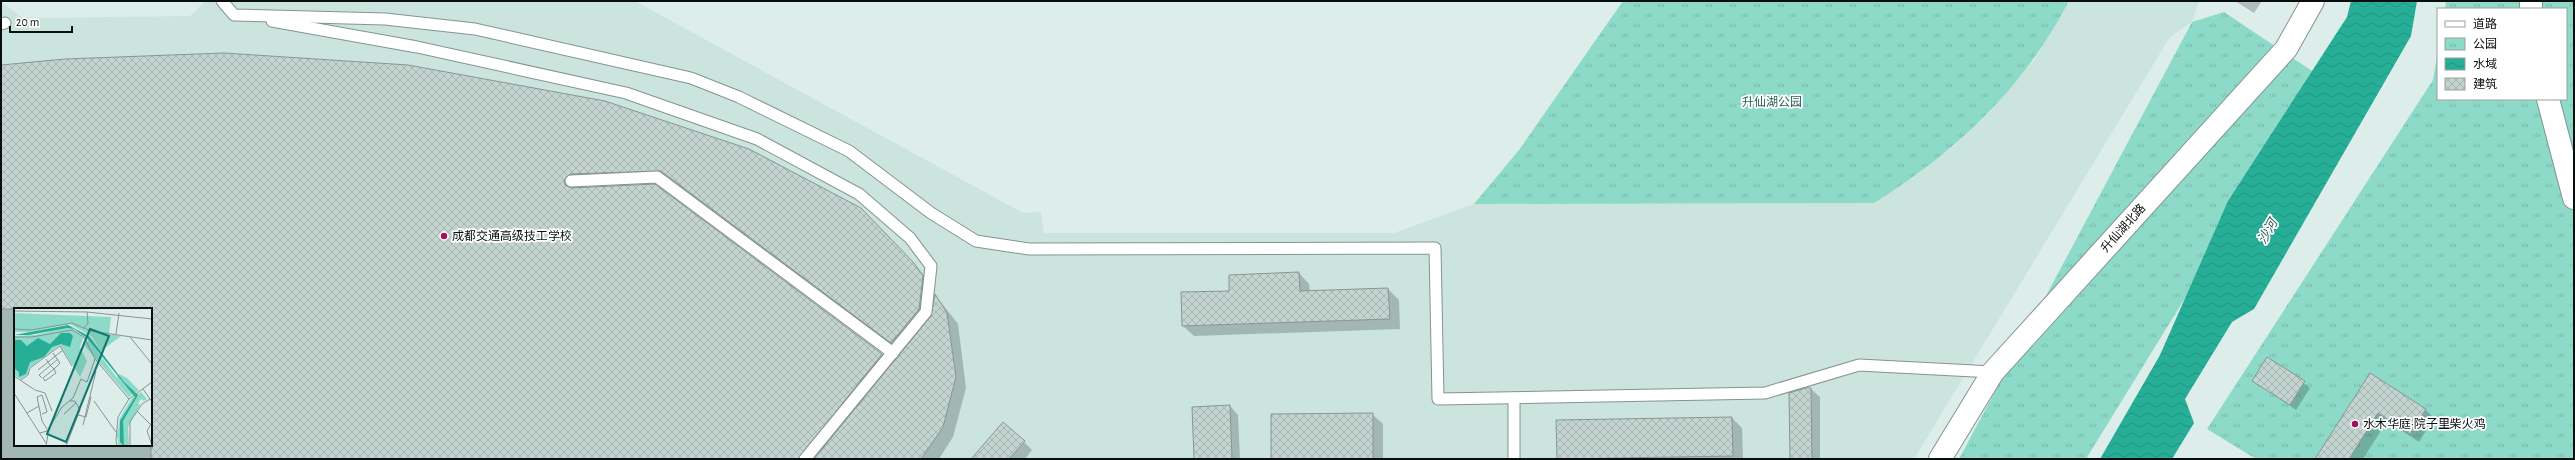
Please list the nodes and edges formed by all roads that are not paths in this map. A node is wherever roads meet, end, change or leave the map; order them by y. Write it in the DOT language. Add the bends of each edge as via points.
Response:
graph roads {
  1 [pos="222,1"];
  2 [pos="2312,1"];
  3 [pos="234,15"];
  4 [pos="2548,100"];
  5 [pos="571,181"];
  6 [pos="2574,198"];
  7 [pos="893,353"];
  8 [pos="1993,372"];
  9 [pos="1514,398"];
  10 [pos="804,459"];
  11 [pos="1514,459"];
  12 [pos="1940,459"];
  1 -- 3 [label="lane"];
  2 -- 8 [label="street, 升仙湖北路" via="2286,49"];
  3 -- 7 [label="lane" via="417,47 626,93 757,139 859,194 910,238 931,266 926,312"];
  3 -- 9 [label="lane" via="385,19 475,29 691,78 739,97 849,151 931,213 976,241 1029,249 1436,248 1438,399"];
  4 -- 6 [label="street"];
  5 -- 7 [label="lane" via="656,177"];
  7 -- 10 [label="lane"];
  8 -- 9 [label="lane" via="1859,365 1764,393"];
  8 -- 12 [label="street, 升仙湖北路"];
  9 -- 11 [label="lane"];
}
